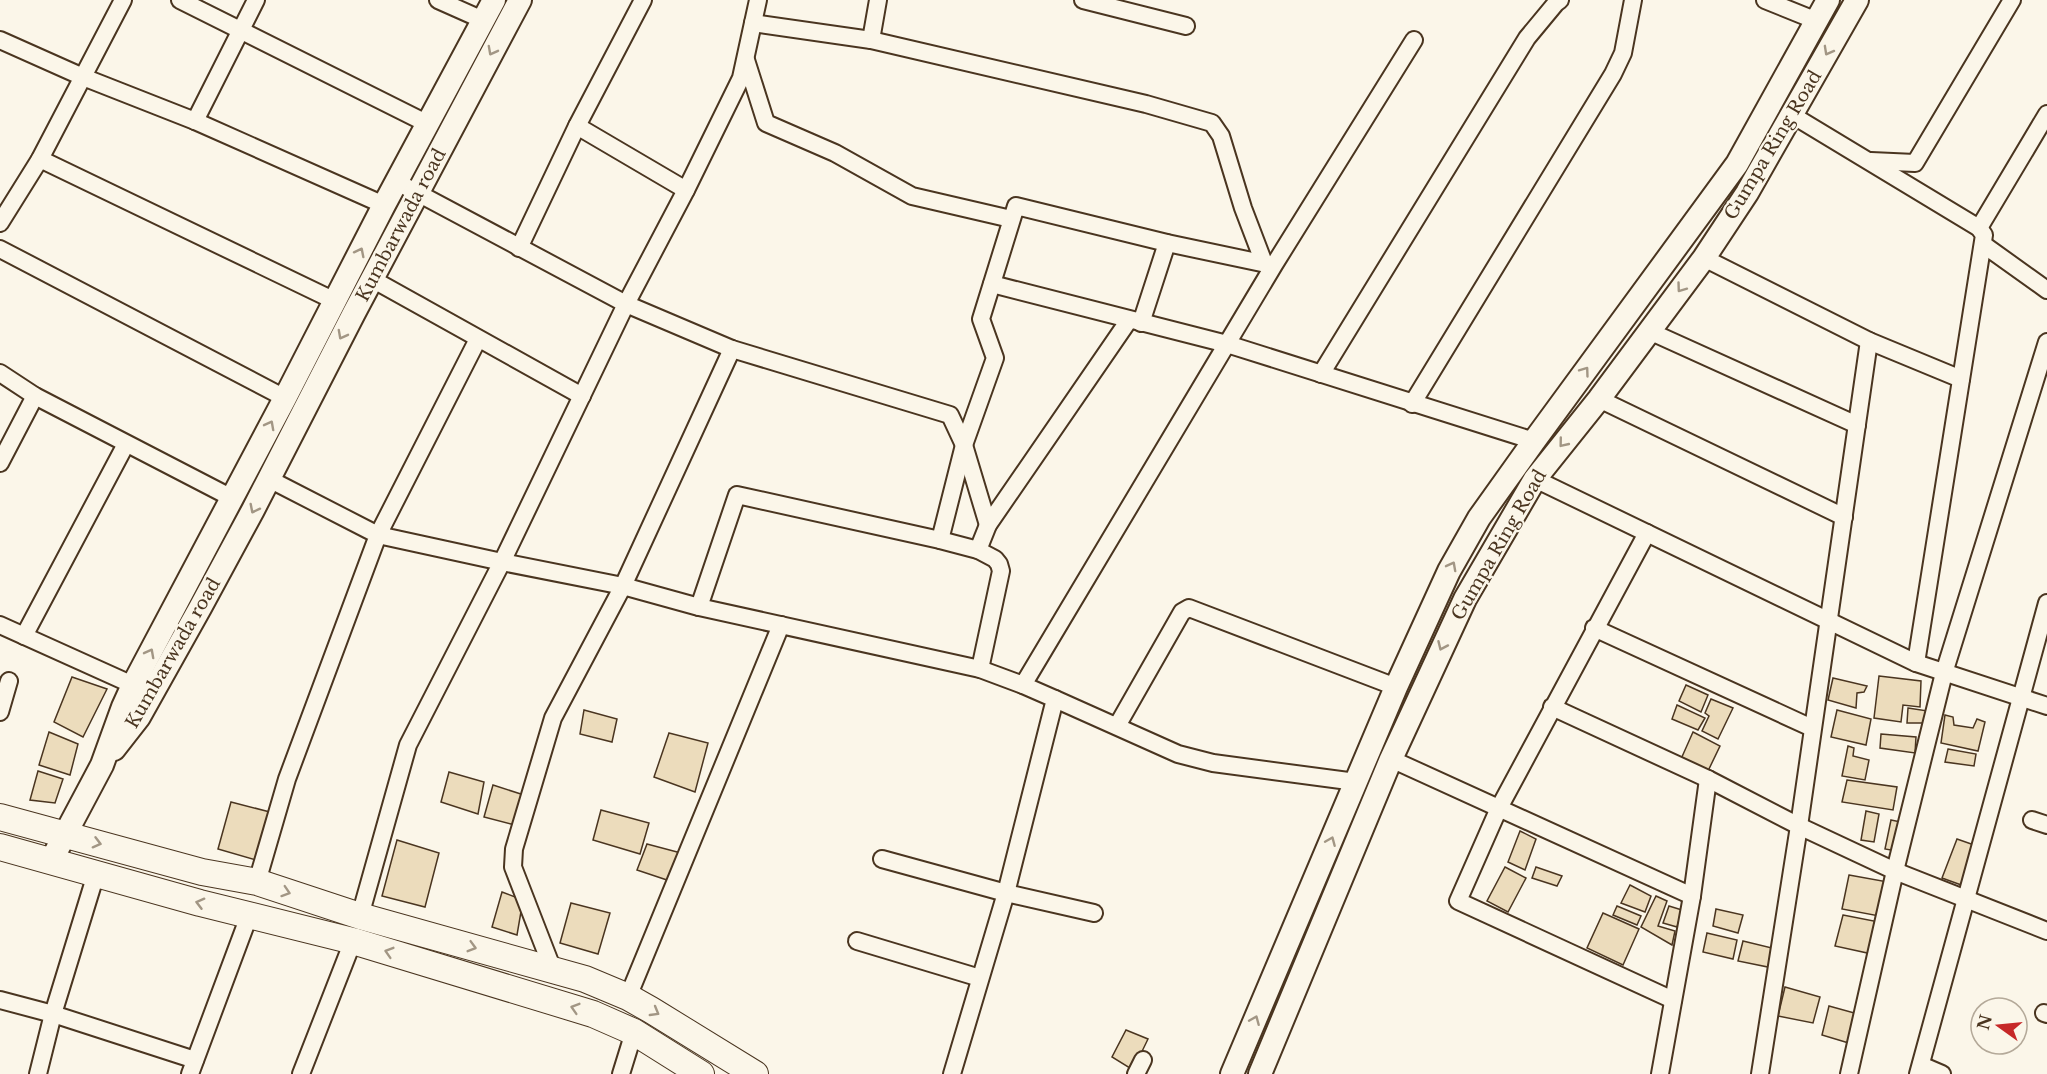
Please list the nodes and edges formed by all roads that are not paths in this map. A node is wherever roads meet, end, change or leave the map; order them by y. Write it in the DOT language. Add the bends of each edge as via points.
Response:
graph roads {
  1 [pos="123,0"];
  2 [pos="180,0"];
  3 [pos="256,0"];
  4 [pos="438,0"];
  5 [pos="494,0"];
  6 [pos="520,0"];
  7 [pos="643,0"];
  8 [pos="758,0"];
  9 [pos="878,0"];
  10 [pos="1083,0"];
  11 [pos="1633,0"];
  12 [pos="1765,0"];
  13 [pos="1828,0"];
  14 [pos="1857,0"];
  15 [pos="2012,0"];
  16 [pos="1555,1"];
  17 [pos="483,20"];
  18 [pos="1817,21"];
  19 [pos="753,24"];
  20 [pos="1186,26"];
  21 [pos="242,30"];
  22 [pos="0,40"];
  23 [pos="871,40"];
  24 [pos="1414,40"];
  25 [pos="745,56"];
  26 [pos="83,77"];
  27 [pos="2047,114"];
  28 [pos="1792,115"];
  29 [pos="195,121"];
  30 [pos="429,124"];
  31 [pos="577,126"];
  32 [pos="40,159"];
  33 [pos="1867,160"];
  34 [pos="397,182"];
  35 [pos="686,190"];
  36 [pos="418,193"];
  37 [pos="384,205"];
  38 [pos="1011,219"];
  39 [pos="0,223"];
  40 [pos="1979,228"];
  41 [pos="1167,243"];
  42 [pos="1984,245"];
  43 [pos="519,248"];
  44 [pos="0,249"];
  45 [pos="1704,258"];
  46 [pos="1269,264"];
  47 [pos="372,279"];
  48 [pos="992,284"];
  49 [pos="2047,290"];
  50 [pos="335,301"];
  51 [pos="626,304"];
  52 [pos="1135,322"];
  53 [pos="1649,331"];
  54 [pos="478,339"];
  55 [pos="1869,341"];
  56 [pos="2047,342"];
  57 [pos="1227,344"];
  58 [pos="732,349"];
  59 [pos="0,373"];
  60 [pos="1321,374"];
  61 [pos="1961,379"];
  62 [pos="35,396"];
  63 [pos="582,396"];
  64 [pos="285,398"];
  65 [pos="1599,399"];
  66 [pos="1412,404"];
  67 [pos="1857,425"];
  68 [pos="1534,441"];
  69 [pos="126,444"];
  70 [pos="964,445"];
  71 [pos="0,463"];
  72 [pos="269,479"];
  73 [pos="1535,479"];
  74 [pos="232,498"];
  75 [pos="1844,517"];
  76 [pos="988,525"];
  77 [pos="1647,533"];
  78 [pos="378,535"];
  79 [pos="940,540"];
  80 [pos="978,550"];
  81 [pos="502,562"];
  82 [pos="623,586"];
  83 [pos="2047,603"];
  84 [pos="699,607"];
  85 [pos="1828,622"];
  86 [pos="782,625"];
  87 [pos="0,626"];
  88 [pos="1594,628"];
  89 [pos="24,636"];
  90 [pos="1916,663"];
  91 [pos="980,669"];
  92 [pos="1944,673"];
  93 [pos="9,681"];
  94 [pos="133,685"];
  95 [pos="1023,685"];
  96 [pos="1396,687"];
  97 [pos="2022,698"];
  98 [pos="1055,699"];
  99 [pos="2047,706"];
  100 [pos="1552,707"];
  101 [pos="0,712"];
  102 [pos="1116,726"];
  103 [pos="1812,728"];
  104 [pos="1391,759"];
  105 [pos="102,765"];
  106 [pos="1708,779"];
  107 [pos="1356,782"];
  108 [pos="1499,808"];
  109 [pos="0,817"];
  110 [pos="1799,826"];
  111 [pos="64,834"];
  112 [pos="0,847"];
  113 [pos="882,859"];
  114 [pos="51,861"];
  115 [pos="1895,871"];
  116 [pos="96,874"];
  117 [pos="257,882"];
  118 [pos="1006,893"];
  119 [pos="1692,896"];
  120 [pos="1967,898"];
  121 [pos="1094,913"];
  122 [pos="249,916"];
  123 [pos="360,916"];
  124 [pos="2047,931"];
  125 [pos="353,941"];
  126 [pos="857,941"];
  127 [pos="553,970"];
  128 [pos="980,978"];
  129 [pos="628,997"];
  130 [pos="0,1000"];
  131 [pos="1673,1000"];
  132 [pos="53,1014"];
  133 [pos="634,1032"];
  134 [pos="192,1067"];
  135 [pos="1919,1070"];
  136 [pos="38,1074"];
  137 [pos="301,1074"];
  138 [pos="621,1074"];
  139 [pos="701,1074"];
  140 [pos="755,1074"];
  141 [pos="952,1074"];
  142 [pos="1232,1074"];
  143 [pos="1260,1074"];
  144 [pos="1660,1074"];
  145 [pos="1760,1074"];
  146 [pos="1849,1074"];
  147 [pos="1942,1074"];
  1 -- 26 [label="street"];
  2 -- 21 [label="street"];
  3 -- 21 [label="street"];
  4 -- 17 [label="street"];
  5 -- 17 [label="street, Kumbarwada road"];
  6 -- 36 [label="street, Kumbarwada road, one-way"];
  7 -- 31 [label="street"];
  8 -- 19 [label="street"];
  9 -- 23 [label="street"];
  10 -- 20 [label="street"];
  11 -- 66 [label="street" via="1623,53 1613,74"];
  12 -- 18 [label="street"];
  13 -- 18 [label="street, Gumpa Ring Road"];
  14 -- 28 [label="street, Gumpa Ring Road, one-way"];
  15 -- 33 [label="street" via="1915,163"];
  16 -- 60 [label="street" via="1527,38"];
  17 -- 30 [label="street, Kumbarwada road"];
  68 -- 18 [label="street, Gumpa Ring Road, one-way" via="1737,164"];
  19 -- 23 [label="street"];
  19 -- 25 [label="street"];
  21 -- 29 [label="street"];
  21 -- 30 [label="street"];
  22 -- 26 [label="street"];
  23 -- 46 [label="street" via="1212,123 1221,136 1243,208"];
  24 -- 46 [label="street"];
  25 -- 35 [label="street" via="741,78"];
  25 -- 38 [label="street" via="766,123 841,156 912,196"];
  26 -- 29 [label="street"];
  26 -- 32 [label="street"];
  27 -- 40 [label="street"];
  28 -- 33 [label="street"];
  28 -- 45 [label="street, Gumpa Ring Road"];
  29 -- 37 [label="street"];
  30 -- 34 [label="street, Kumbarwada road"];
  31 -- 35 [label="street"];
  31 -- 43 [label="street"];
  32 -- 39 [label="street"];
  32 -- 50 [label="street"];
  33 -- 40 [label="street"];
  34 -- 36 [label="street"];
  34 -- 37 [label="street, Kumbarwada road"];
  35 -- 51 [label="street"];
  36 -- 43 [label="street"];
  36 -- 47 [label="street, Kumbarwada road"];
  50 -- 37 [label="street, Kumbarwada road, one-way"];
  38 -- 41 [label="street" via="1016,206"];
  38 -- 48 [label="street"];
  40 -- 42 [label="street"];
  41 -- 46 [label="street"];
  41 -- 52 [label="street"];
  42 -- 49 [label="street"];
  42 -- 61 [label="street"];
  43 -- 51 [label="street"];
  44 -- 64 [label="street"];
  45 -- 53 [label="street, Gumpa Ring Road, one-way"];
  45 -- 55 [label="street"];
  46 -- 57 [label="street"];
  47 -- 54 [label="street"];
  47 -- 72 [label="street, Kumbarwada road, one-way"];
  48 -- 52 [label="street"];
  48 -- 70 [label="street" via="981,319 995,358"];
  50 -- 64 [label="street, Kumbarwada road"];
  51 -- 58 [label="street"];
  51 -- 63 [label="street"];
  52 -- 57 [label="street"];
  52 -- 76 [label="street"];
  53 -- 65 [label="street, Gumpa Ring Road"];
  53 -- 67 [label="street"];
  54 -- 63 [label="street"];
  54 -- 78 [label="street"];
  55 -- 61 [label="street"];
  55 -- 67 [label="street"];
  56 -- 92 [label="street"];
  57 -- 60 [label="street"];
  57 -- 95 [label="street"];
  58 -- 70 [label="street" via="947,414 953,418"];
  58 -- 82 [label="street"];
  59 -- 62 [label="street"];
  60 -- 66 [label="street"];
  61 -- 90 [label="street"];
  62 -- 69 [label="street"];
  62 -- 71 [label="street"];
  63 -- 81 [label="street"];
  74 -- 64 [label="street, Kumbarwada road, one-way"];
  65 -- 73 [label="street, Gumpa Ring Road, one-way"];
  65 -- 75 [label="street"];
  66 -- 68 [label="street"];
  67 -- 75 [label="street"];
  96 -- 68 [label="street, Gumpa Ring Road, one-way" via="1458,554"];
  69 -- 74 [label="street"];
  69 -- 89 [label="street"];
  70 -- 76 [label="street"];
  70 -- 79 [label="street"];
  72 -- 78 [label="street"];
  72 -- 105 [label="street, Kumbarwada road, one-way" via="139,717"];
  73 -- 77 [label="street"];
  73 -- 104 [label="street, Gumpa Ring Road, one-way" via="1465,599"];
  94 -- 74 [label="street, Kumbarwada road, one-way"];
  75 -- 85 [label="street"];
  76 -- 80 [label="street"];
  77 -- 85 [label="street"];
  77 -- 88 [label="street"];
  78 -- 81 [label="street"];
  78 -- 117 [label="street" via="287,779"];
  79 -- 80 [label="street"];
  79 -- 84 [label="street" via="737,495"];
  80 -- 91 [label="street" via="995,559 1001,571"];
  81 -- 82 [label="street"];
  81 -- 123 [label="street" via="408,745"];
  82 -- 84 [label="street"];
  82 -- 127 [label="street" via="553,718 514,849 513,867"];
  83 -- 97 [label="street"];
  84 -- 86 [label="street"];
  85 -- 90 [label="street"];
  85 -- 103 [label="street"];
  86 -- 91 [label="street"];
  86 -- 129 [label="street"];
  87 -- 89 [label="street"];
  88 -- 100 [label="street"];
  88 -- 103 [label="street"];
  89 -- 94 [label="street"];
  90 -- 92 [label="street"];
  91 -- 95 [label="street"];
  92 -- 97 [label="street"];
  92 -- 115 [label="street"];
  93 -- 101 [label="street"];
  94 -- 105 [label="street, Kumbarwada road"];
  95 -- 98 [label="street"];
  96 -- 102 [label="street" via="1189,608 1182,612"];
  96 -- 107 [label="street, Gumpa Ring Road"];
  97 -- 99 [label="street"];
  97 -- 120 [label="street"];
  98 -- 102 [label="street"];
  98 -- 118 [label="street"];
  100 -- 106 [label="street"];
  100 -- 108 [label="street"];
  102 -- 107 [label="street" via="1178,754 1204,761"];
  103 -- 110 [label="street"];
  104 -- 108 [label="street"];
  104 -- 143 [label="street, Gumpa Ring Road"];
  105 -- 111 [label="street"];
  106 -- 110 [label="street"];
  106 -- 119 [label="street"];
  142 -- 107 [label="street, Gumpa Ring Road, one-way"];
  108 -- 119 [label="street"];
  108 -- 131 [label="street" via="1459,902"];
  109 -- 111 [label="main road"];
  110 -- 115 [label="street"];
  110 -- 145 [label="street"];
  111 -- 114 [label="street"];
  111 -- 117 [label="main road, one-way" via="202,872"];
  112 -- 114 [label="main road"];
  113 -- 118 [label="street"];
  114 -- 116 [label="main road"];
  115 -- 120 [label="street"];
  115 -- 146 [label="street"];
  122 -- 116 [label="main road, one-way"];
  116 -- 132 [label="street"];
  117 -- 123 [label="main road, one-way"];
  118 -- 121 [label="street"];
  118 -- 128 [label="street"];
  119 -- 131 [label="street"];
  120 -- 124 [label="street"];
  120 -- 135 [label="street"];
  122 -- 125 [label="main road"];
  122 -- 134 [label="street"];
  123 -- 127 [label="main road, one-way"];
  133 -- 125 [label="main road, one-way" via="593,1014"];
  125 -- 137 [label="street"];
  126 -- 128 [label="street"];
  127 -- 129 [label="main road"];
  128 -- 141 [label="street"];
  129 -- 140 [label="main road, one-way"];
  130 -- 132 [label="street"];
  131 -- 144 [label="street"];
  132 -- 134 [label="street"];
  132 -- 136 [label="street"];
  133 -- 138 [label="street"];
  133 -- 139 [label="main road"];
  135 -- 147 [label="street"];
}
